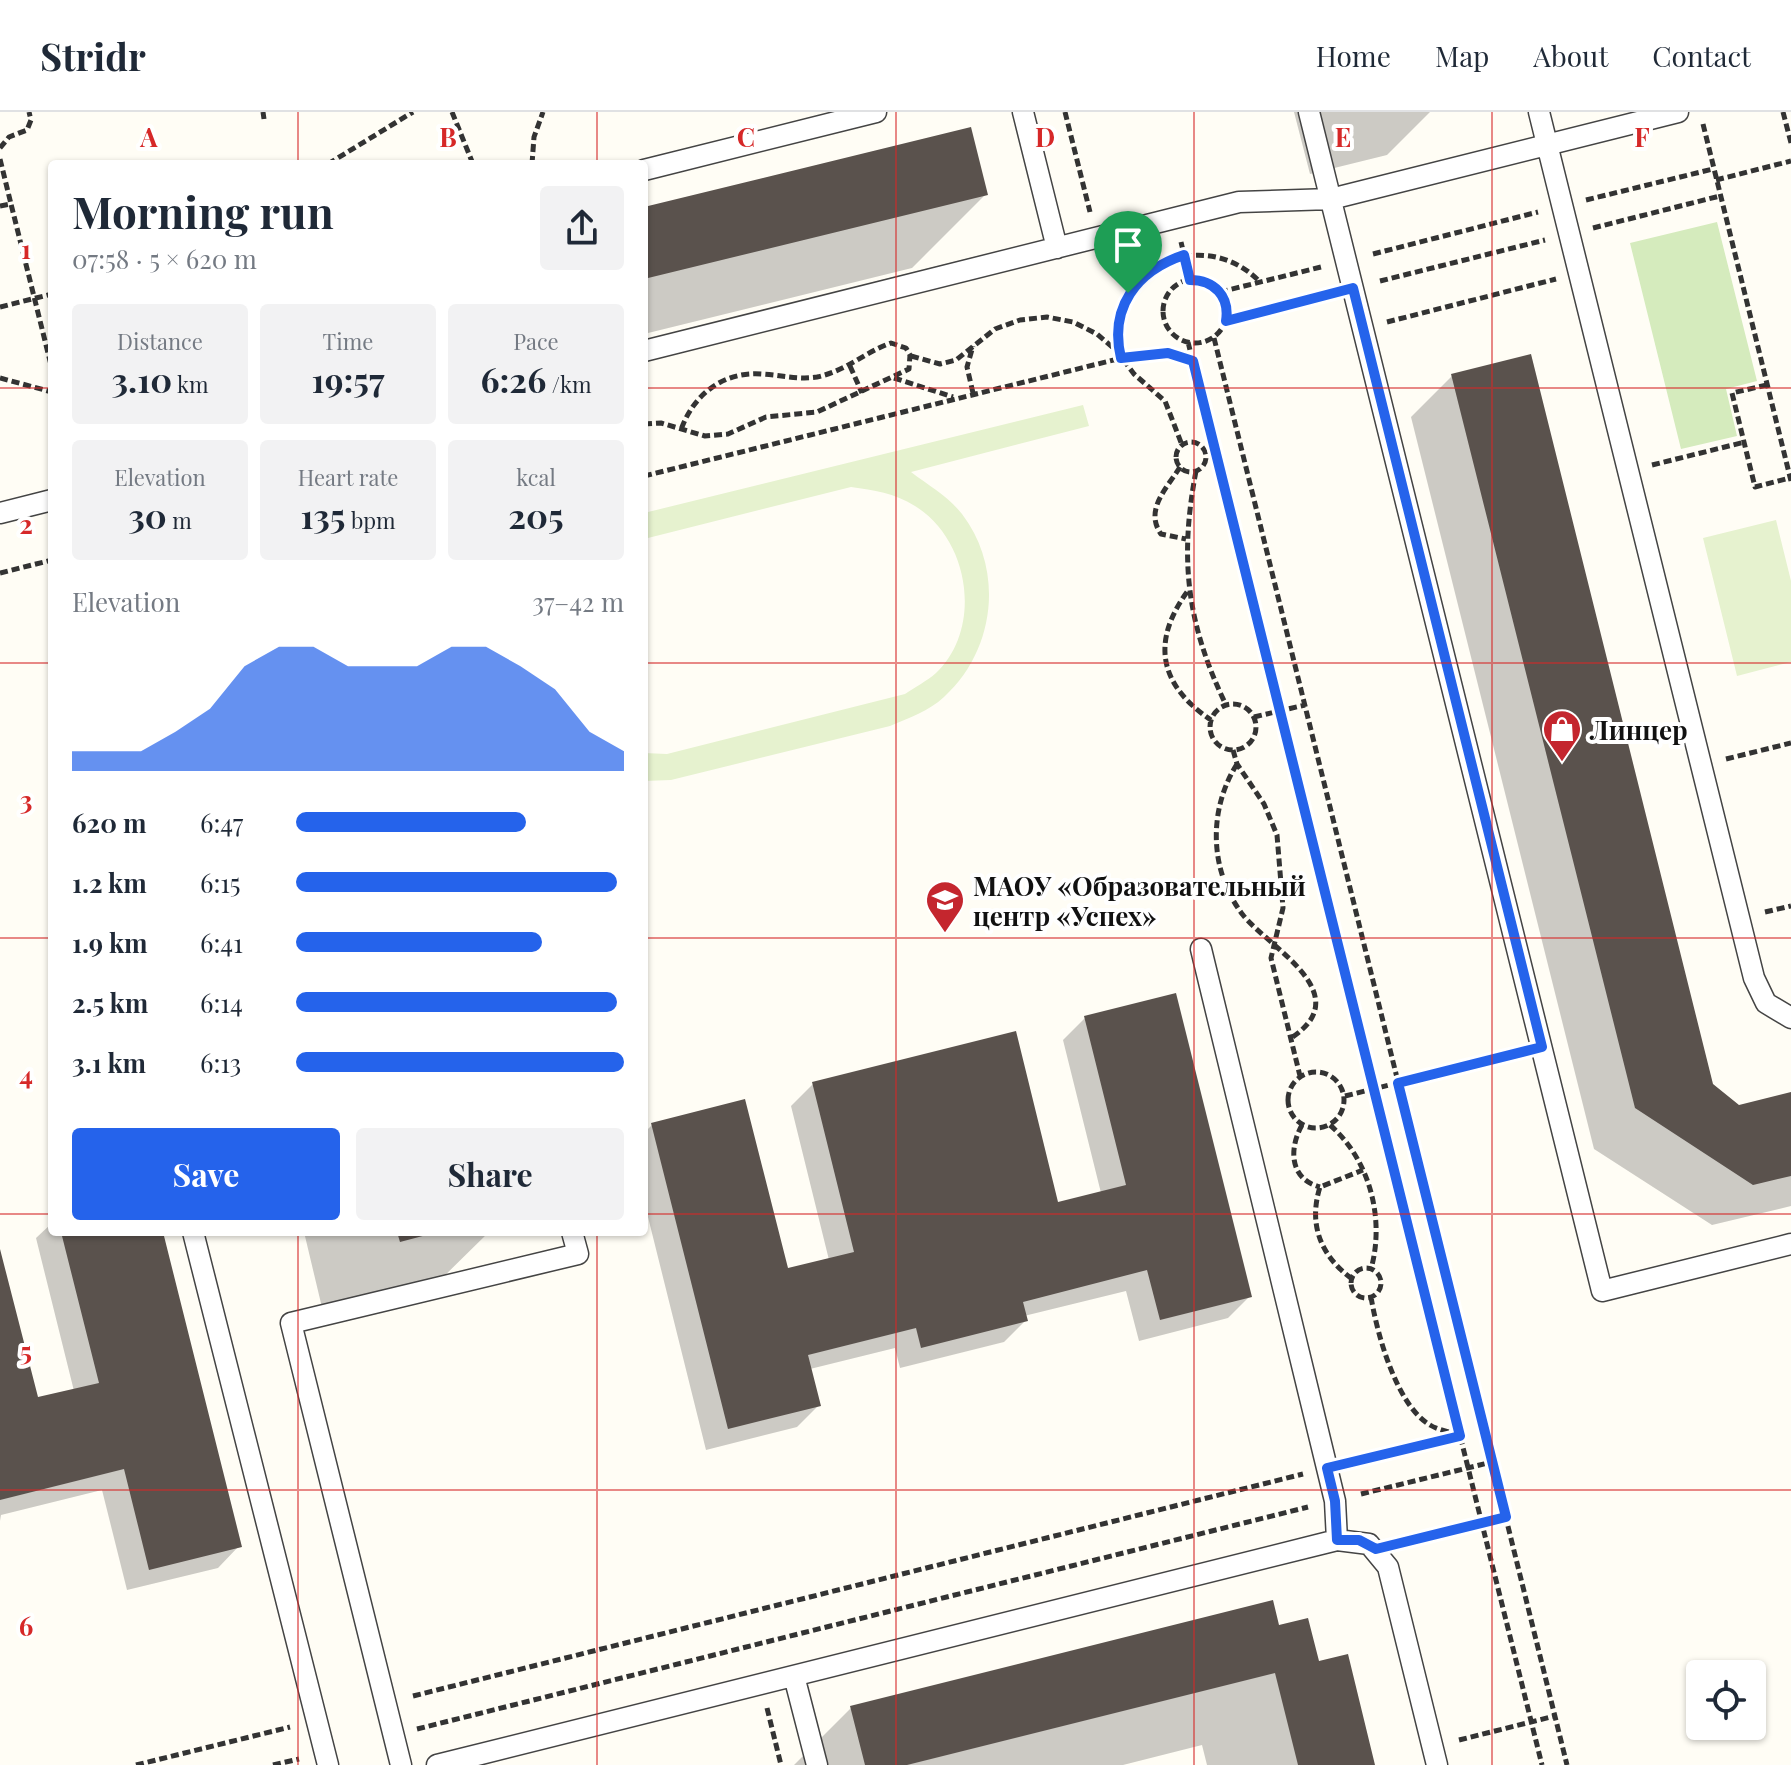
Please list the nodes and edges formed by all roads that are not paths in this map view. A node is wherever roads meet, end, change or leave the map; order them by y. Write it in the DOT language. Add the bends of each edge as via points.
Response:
graph roads {
  1 [pos="876,112"];
  2 [pos="1023,112"];
  3 [pos="1309,112"];
  4 [pos="1539,112"];
  5 [pos="1678,112"];
  6 [pos="1547,145"];
  7 [pos="648,169"];
  8 [pos="1331,199"];
  9 [pos="1057,248"];
  10 [pos="648,350"];
  11 [pos="48,501"];
  12 [pos="0,513"];
  13 [pos="1201,949"];
  14 [pos="1791,1018"];
  15 [pos="194,1236"];
  16 [pos="573,1236"];
  17 [pos="1791,1244"];
  18 [pos="1337,1540"];
  19 [pos="794,1676"];
  20 [pos="1435,1756"];
  21 [pos="326,1759"];
  22 [pos="401,1765"];
  23 [pos="437,1765"];
  24 [pos="817,1765"];
  1 -- 7 [label="lane"];
  2 -- 9 [label="lane"];
  3 -- 8 [label="lane"];
  4 -- 6 [label="lane"];
  5 -- 6 [label="lane"];
  6 -- 8 [label="lane"];
  6 -- 14 [label="lane" via="1754,978 1766,1003"];
  8 -- 9 [label="lane" via="1239,202"];
  8 -- 17 [label="lane" via="1602,1291"];
  9 -- 10 [label="lane"];
  11 -- 12 [label="lane"];
  13 -- 18 [label="lane" via="1335,1501"];
  15 -- 21 [label="lane"];
  16 -- 22 [label="lane" via="578,1254 291,1323"];
  18 -- 19 [label="lane"];
  18 -- 20 [label="lane" via="1359,1540 1376,1549 1388,1567"];
  19 -- 23 [label="lane"];
  19 -- 24 [label="lane"];
}
